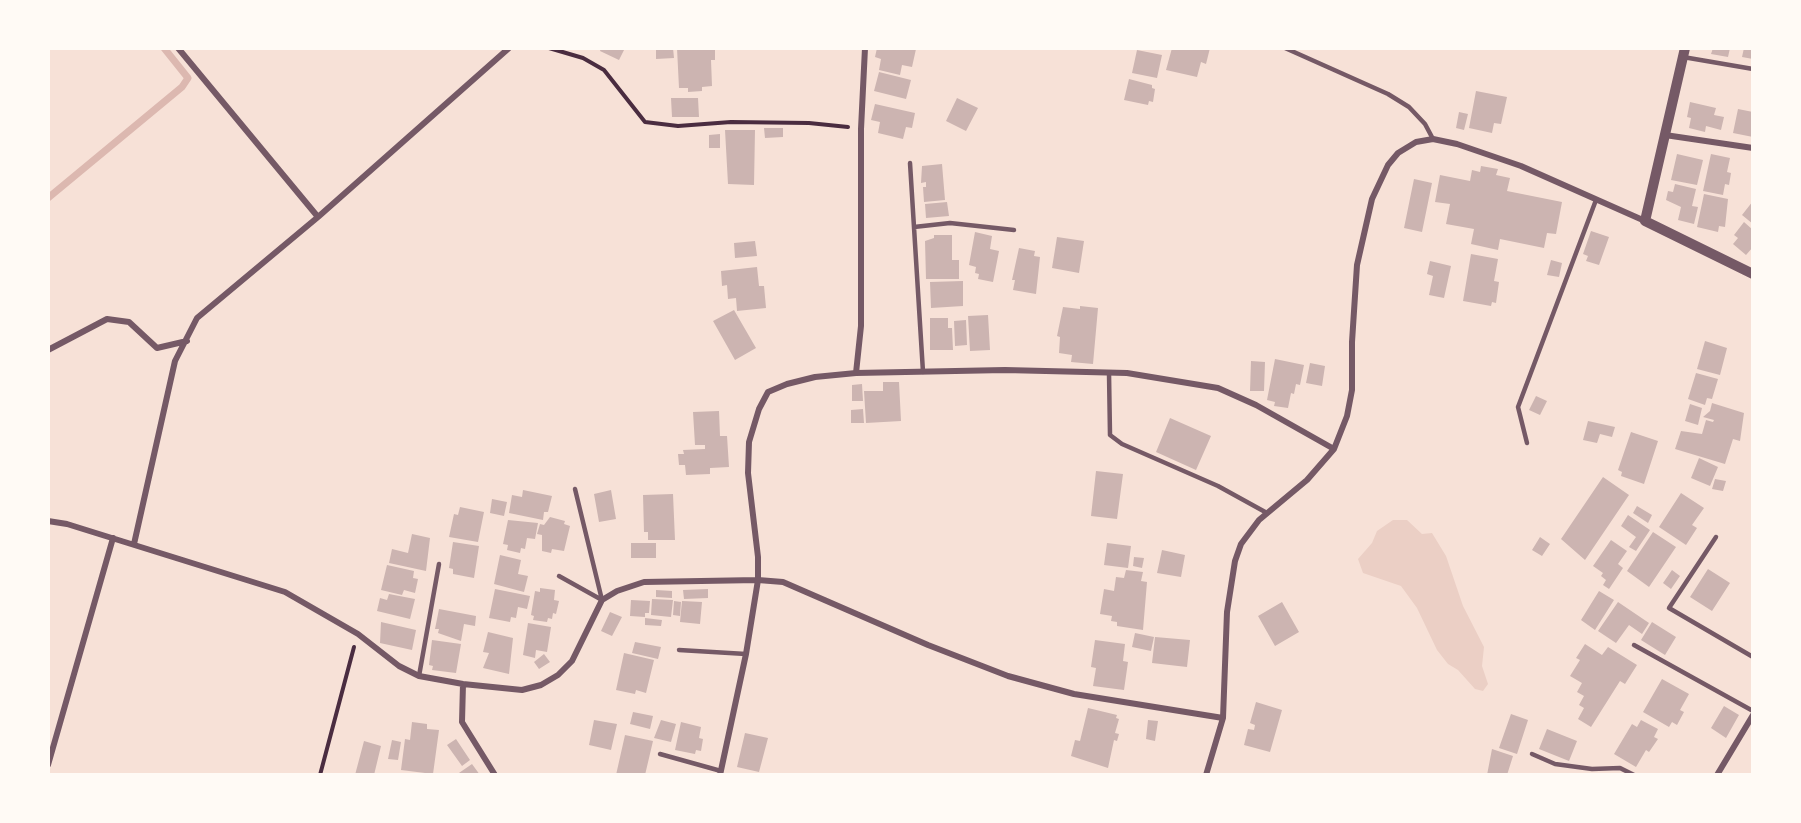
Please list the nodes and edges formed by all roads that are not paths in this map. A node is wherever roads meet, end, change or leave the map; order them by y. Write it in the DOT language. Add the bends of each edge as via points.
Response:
graph roads {
  1 [pos="178,48"];
  2 [pos="509,48"];
  3 [pos="865,48"];
  4 [pos="1285,48"];
  5 [pos="1684,52"];
  6 [pos="1753,69"];
  7 [pos="1665,135"];
  8 [pos="1433,139"];
  9 [pos="1753,148"];
  10 [pos="910,163"];
  11 [pos="1596,200"];
  12 [pos="318,217"];
  13 [pos="1645,221"];
  14 [pos="914,227"];
  15 [pos="1014,230"];
  16 [pos="1753,273"];
  17 [pos="187,341"];
  18 [pos="48,350"];
  19 [pos="856,373"];
  20 [pos="923,373"];
  21 [pos="1109,373"];
  22 [pos="1527,443"];
  23 [pos="1334,449"];
  24 [pos="575,489"];
  25 [pos="1267,513"];
  26 [pos="48,521"];
  27 [pos="1716,537"];
  28 [pos="113,538"];
  29 [pos="134,544"];
  30 [pos="438,564"];
  31 [pos="559,576"];
  32 [pos="758,580"];
  33 [pos="602,600"];
  34 [pos="1634,645"];
  35 [pos="679,650"];
  36 [pos="746,654"];
  37 [pos="1753,657"];
  38 [pos="419,676"];
  39 [pos="463,684"];
  40 [pos="1753,711"];
  41 [pos="1753,715"];
  42 [pos="1223,717"];
  43 [pos="660,754"];
  44 [pos="1532,754"];
  45 [pos="48,765"];
  46 [pos="721,773"];
  47 [pos="495,775"];
  48 [pos="1206,775"];
  49 [pos="1634,775"];
  50 [pos="1717,775"];
  1 -- 12 [label="street"];
  2 -- 12 [label="street"];
  3 -- 19 [label="street" via="861,326"];
  4 -- 8 [label="lane" via="1388,94 1409,107"];
  5 -- 6 [label="lane"];
  5 -- 7 [label="street"];
  7 -- 9 [label="street"];
  7 -- 13 [label="street"];
  8 -- 11 [label="street" via="1521,166"];
  8 -- 23 [label="street" via="1416,142 1398,153 1372,199 1357,265 1352,390"];
  10 -- 14 [label="lane"];
  11 -- 13 [label="street"];
  11 -- 22 [label="lane" via="1518,407"];
  12 -- 17 [label="street" via="197,318"];
  13 -- 16 [label="street"];
  14 -- 15 [label="lane" via="950,224"];
  14 -- 20 [label="lane"];
  17 -- 18 [label="street" via="157,348 129,322 106,319"];
  17 -- 29 [label="street" via="175,361"];
  19 -- 20 [label="street"];
  19 -- 32 [label="street" via="787,384 768,392 759,409 749,442 748,473"];
  20 -- 21 [label="street"];
  21 -- 23 [label="street" via="1218,388"];
  21 -- 25 [label="lane" via="1110,435"];
  23 -- 25 [label="street" via="1307,480"];
  24 -- 33 [label="lane"];
  25 -- 42 [label="street" via="1241,544 1235,561 1227,612"];
  26 -- 28 [label="street"];
  27 -- 37 [label="lane" via="1670,608"];
  28 -- 29 [label="street"];
  28 -- 45 [label="street"];
  29 -- 38 [label="street" via="285,591"];
  30 -- 38 [label="lane"];
  31 -- 33 [label="lane"];
  32 -- 33 [label="street" via="644,582"];
  32 -- 36 [label="street"];
  32 -- 42 [label="street" via="783,582 1008,676 1074,694"];
  33 -- 39 [label="street" via="572,661 558,675 522,690"];
  34 -- 40 [label="lane"];
  35 -- 36 [label="lane"];
  36 -- 46 [label="street"];
  38 -- 39 [label="street"];
  39 -- 47 [label="street" via="462,722"];
  41 -- 50 [label="street"];
  42 -- 48 [label="street"];
  43 -- 46 [label="lane"];
  44 -- 49 [label="lane" via="1555,764 1620,768"];
}
